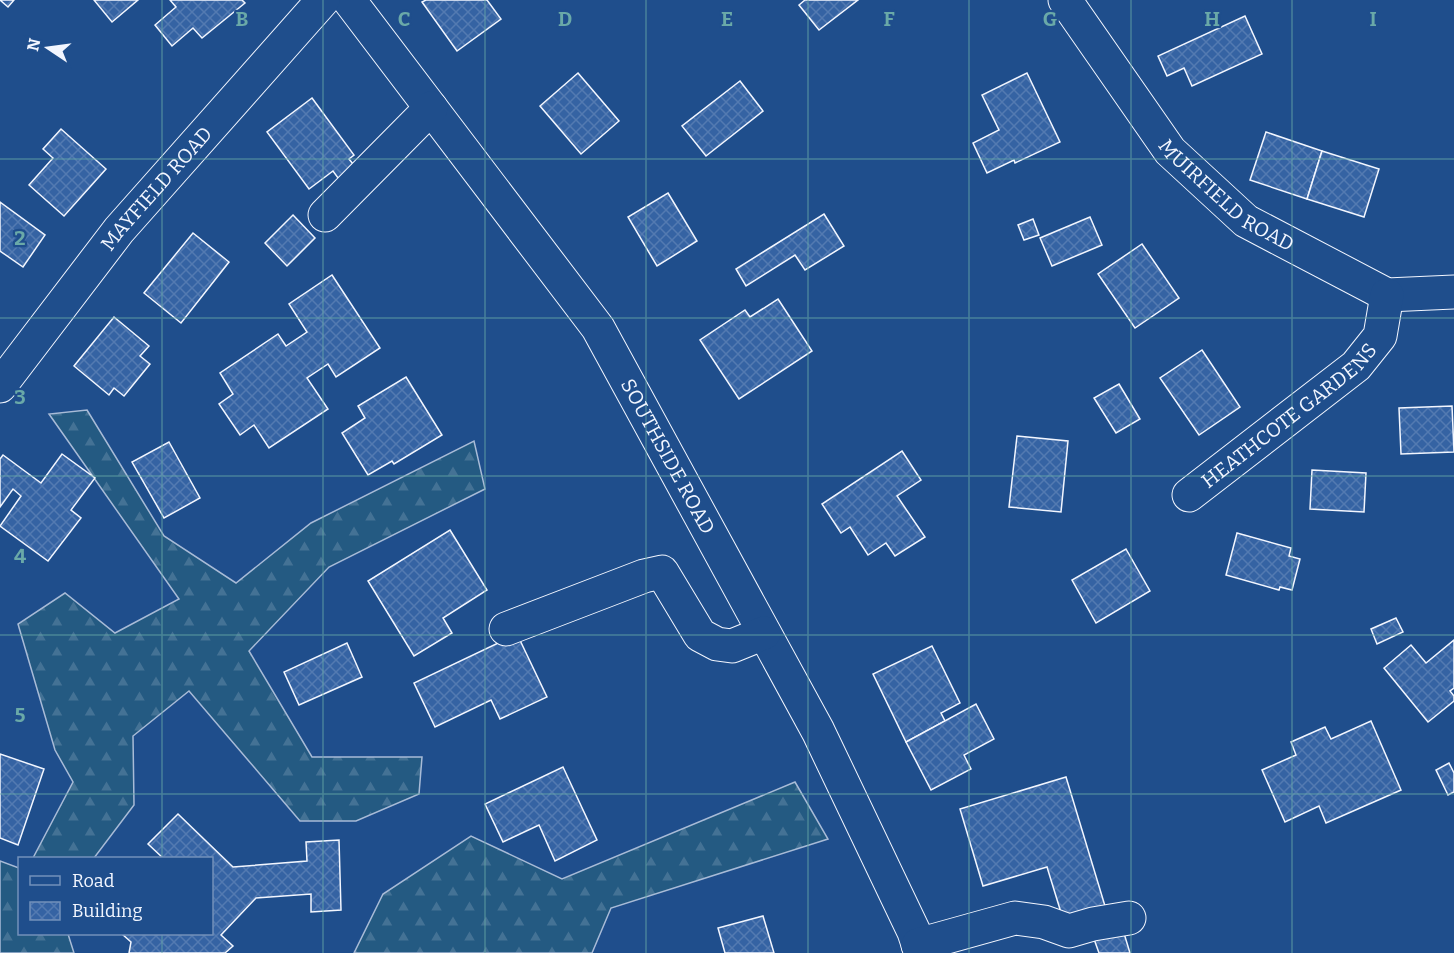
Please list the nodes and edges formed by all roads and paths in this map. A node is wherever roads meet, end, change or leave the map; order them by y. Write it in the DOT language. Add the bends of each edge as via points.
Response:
graph roads {
  1 [pos="323,0"];
  2 [pos="349,0"];
  3 [pos="1065,0"];
  4 [pos="431,108"];
  5 [pos="325,215"];
  6 [pos="1454,292"];
  7 [pos="1388,295"];
  8 [pos="0,386"];
  9 [pos="1189,495"];
  10 [pos="506,629"];
  11 [pos="765,633"];
  12 [pos="1129,918"];
  13 [pos="920,949"];
  1 -- 8 [label="street, MAYFIELD ROAD" via="119,230"];
  2 -- 4 [label="street, SOUTHSIDE ROAD"];
  3 -- 7 [label="street, MUIRFIELD ROAD" via="1170,151 1229,206 1246,221"];
  4 -- 5 [label="street"];
  4 -- 11 [label="street, SOUTHSIDE ROAD" via="598,328"];
  6 -- 7 [label="street"];
  7 -- 9 [label="street, HEATHCOTE GARDENS" via="1380,336 1356,366"];
  10 -- 11 [label="street" via="662,572 700,635 732,646"];
  11 -- 13 [label="street, SOUTHSIDE ROAD" via="818,731"];
  12 -- 13 [label="street" via="1069,931 1015,918"];
}
